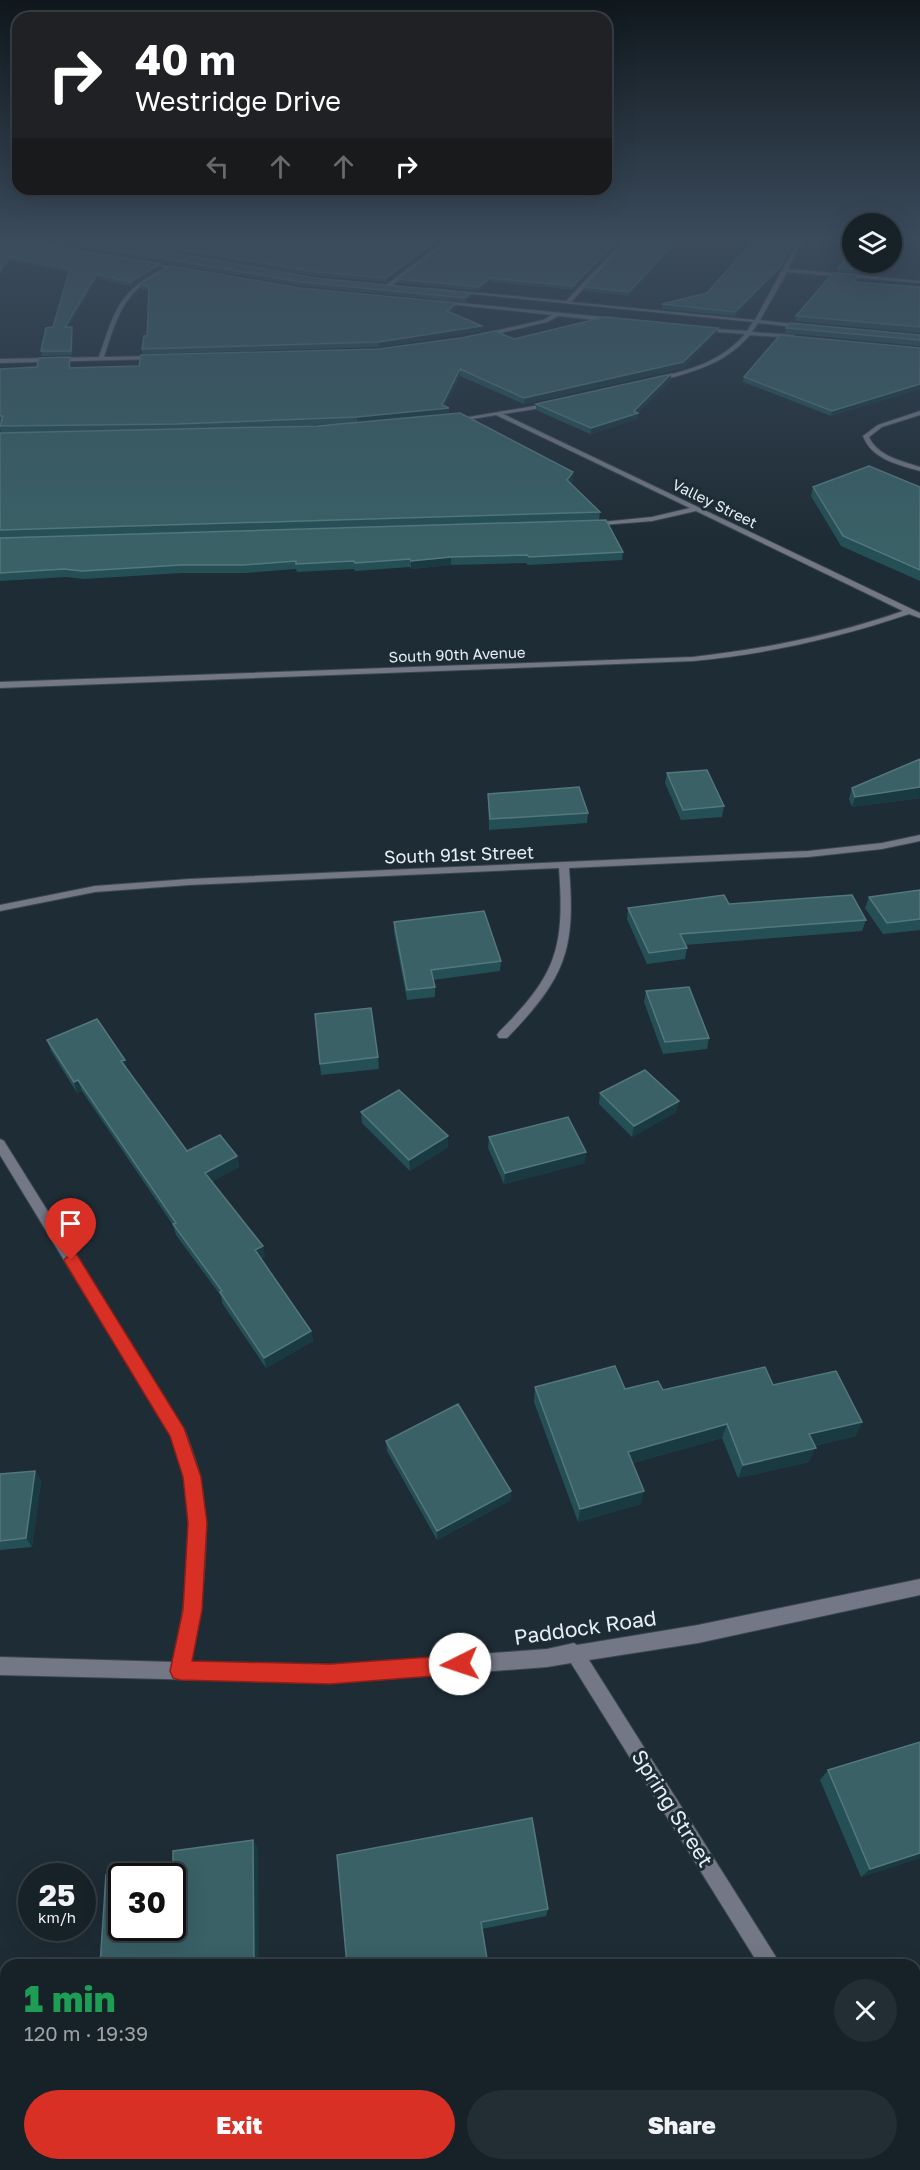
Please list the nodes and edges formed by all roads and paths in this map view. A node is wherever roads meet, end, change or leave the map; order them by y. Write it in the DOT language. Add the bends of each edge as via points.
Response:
graph roads {
  1 [pos="107,340"];
  2 [pos="743,340"];
  3 [pos="160,357"];
  4 [pos="100,359"];
  5 [pos="0,361"];
  6 [pos="650,381"];
  7 [pos="555,404"];
  8 [pos="920,413"];
  9 [pos="498,414"];
  10 [pos="442,421"];
  11 [pos="920,469"];
  12 [pos="696,509"];
  13 [pos="581,525"];
  14 [pos="909,611"];
  15 [pos="920,616"];
  16 [pos="0,685"];
  17 [pos="920,838"];
  18 [pos="564,866"];
  19 [pos="0,908"];
  20 [pos="502,1035"];
  21 [pos="0,1144"];
  22 [pos="920,1587"];
  23 [pos="574,1652"];
  24 [pos="0,1666"];
  25 [pos="180,1671"];
  26 [pos="767,1959"];
  1 -- 4 [label="street"];
  2 -- 6 [label="street" via="720,359"];
  3 -- 4 [label="street"];
  4 -- 5 [label="street"];
  7 -- 9 [label="street"];
  8 -- 11 [label="street" via="869,432 867,441 876,450"];
  9 -- 10 [label="street"];
  9 -- 12 [label="street, Valley Street"];
  12 -- 13 [label="street" via="652,519"];
  12 -- 14 [label="street, Valley Street"];
  14 -- 15 [label="street, Valley Street"];
  14 -- 16 [label="street, South 90th Avenue" via="826,639 693,659"];
  17 -- 18 [label="street, South 91st Street" via="808,854"];
  18 -- 19 [label="street, South 91st Street" via="118,887 54,895"];
  18 -- 20 [label="street" via="567,921 556,968 525,1013"];
  21 -- 25 [label="street" via="178,1433 192,1477 198,1523 192,1610"];
  22 -- 23 [label="street, Paddock Road" via="698,1634"];
  23 -- 25 [label="street, Paddock Road" via="546,1658 330,1674"];
  23 -- 26 [label="street, Spring Street"];
  24 -- 25 [label="street, Paddock Road"];
}
